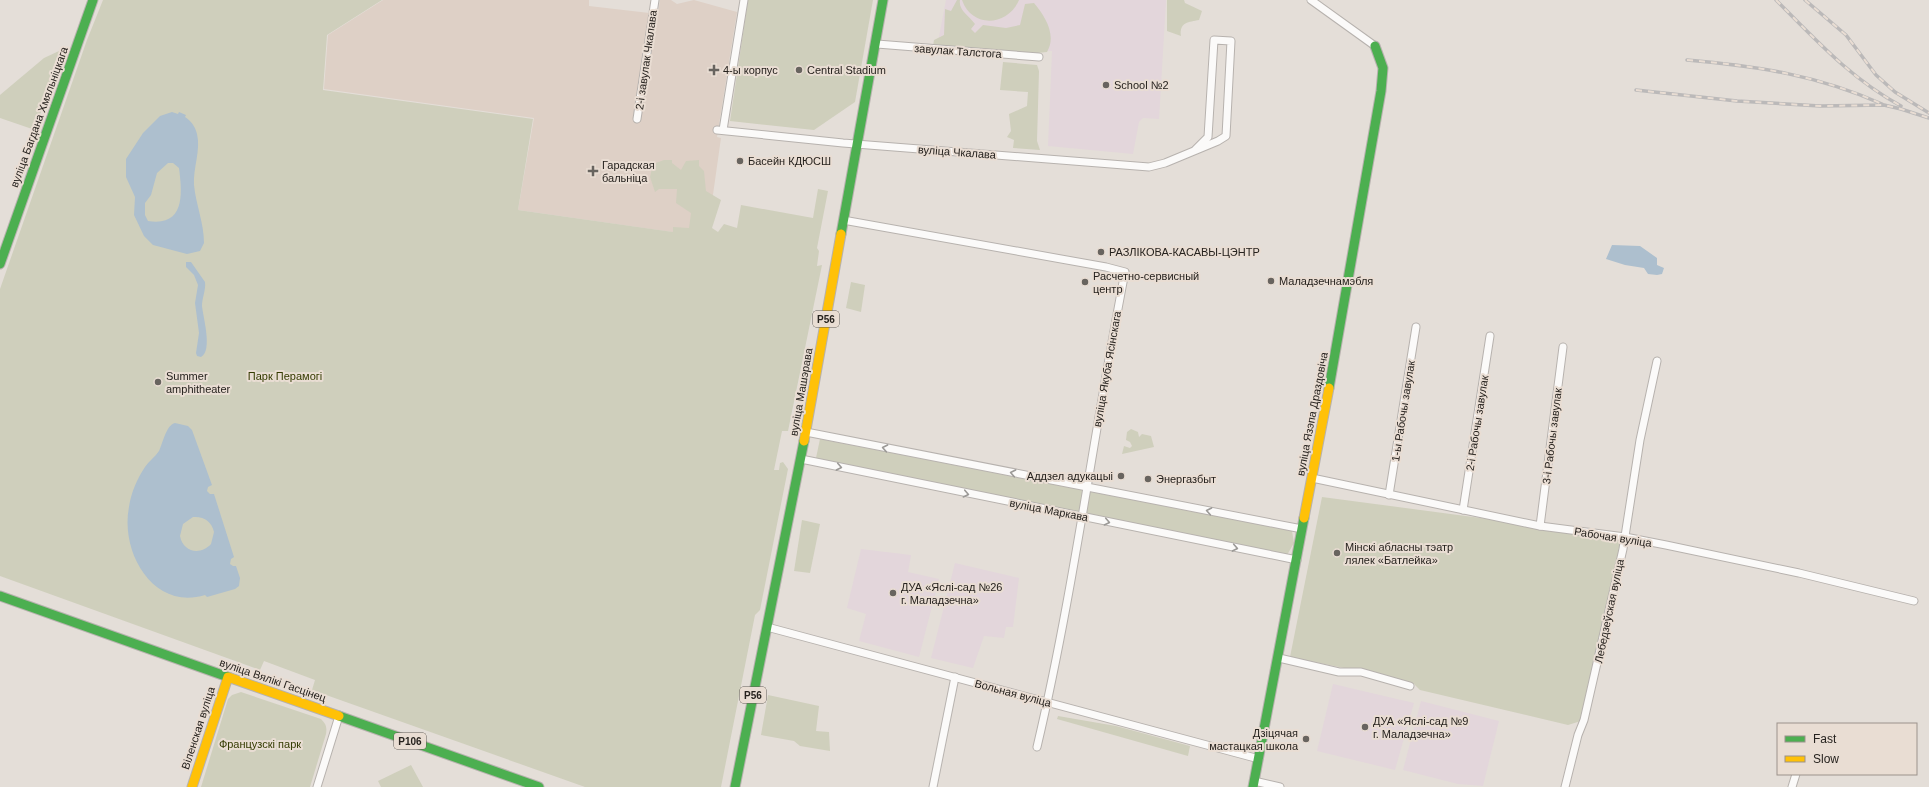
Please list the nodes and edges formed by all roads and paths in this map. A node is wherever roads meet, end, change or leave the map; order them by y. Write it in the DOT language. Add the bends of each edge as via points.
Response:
graph roads {
  1 [pos="93,0"];
  2 [pos="654,0"];
  3 [pos="744,0"];
  4 [pos="884,0"];
  5 [pos="1311,0"];
  6 [pos="876,44"];
  7 [pos="1375,46"];
  8 [pos="1039,57"];
  9 [pos="637,120"];
  10 [pos="857,144"];
  11 [pos="1195,150"];
  12 [pos="843,220"];
  13 [pos="0,264"];
  14 [pos="1416,327"];
  15 [pos="1490,336"];
  16 [pos="1563,347"];
  17 [pos="1657,361"];
  18 [pos="806,432"];
  19 [pos="801,459"];
  20 [pos="1312,478"];
  21 [pos="1086,488"];
  22 [pos="1389,495"];
  23 [pos="1463,510"];
  24 [pos="1082,517"];
  25 [pos="1540,526"];
  26 [pos="1302,529"];
  27 [pos="1624,537"];
  28 [pos="1297,560"];
  29 [pos="0,596"];
  30 [pos="1914,601"];
  31 [pos="767,627"];
  32 [pos="1279,658"];
  33 [pos="228,677"];
  34 [pos="955,677"];
  35 [pos="1410,686"];
  36 [pos="1047,702"];
  37 [pos="339,716"];
  38 [pos="1037,747"];
  39 [pos="1259,759"];
  40 [pos="1796,775"];
  41 [pos="1254,784"];
  42 [pos="192,787"];
  43 [pos="317,787"];
  44 [pos="539,787"];
  45 [pos="736,787"];
  46 [pos="933,787"];
  47 [pos="1280,787"];
  48 [pos="1565,787"];
  49 [pos="1792,787"];
  1 -- 13 [label="main road, вуліца Багдана Хмяльніцкага"];
  2 -- 9 [label="street, 2-і завулак Чкалава"];
  3 -- 10 [label="street, вуліца Чкалава" via="720,130"];
  4 -- 6 [label="main road, вуліца Машэрава / Р56"];
  5 -- 7 [label="street"];
  6 -- 8 [label="street, завулак Талстога"];
  6 -- 10 [label="main road, вуліца Машэрава / Р56"];
  7 -- 20 [label="main road, вуліца Язэпа Драздовіча" via="1382,58 1382,88"];
  10 -- 11 [label="street, вуліца Чкалава" via="1149,168"];
  10 -- 12 [label="main road, вуліца Машэрава / Р56"];
  11 -- 11 [label="street, вуліца Чкалава" via="1226,136 1232,41 1214,40 1208,136"];
  12 -- 18 [label="main road, вуліца Машэрава / Р56"];
  12 -- 21 [label="street, вуліца Якуба Ясінскага" via="1125,272"];
  14 -- 22 [label="street, 1-ы Рабочы завулак"];
  15 -- 23 [label="street, 2-і Рабочы завулак"];
  16 -- 25 [label="street, 3-і Рабочы завулак"];
  17 -- 27 [label="street, Лебедзеўская вуліца" via="1640,440"];
  18 -- 19 [label="main road, вуліца Машэрава / Р56"];
  21 -- 18 [label="street, one-way"];
  19 -- 24 [label="street, вуліца Маркава, one-way"];
  19 -- 31 [label="main road, вуліца Машэрава / Р56"];
  20 -- 22 [label="street, Рабочая вуліца"];
  20 -- 26 [label="main road, вуліца Язэпа Драздовіча"];
  21 -- 24 [label="street, вуліца Якуба Ясінскага"];
  26 -- 21 [label="street, one-way"];
  22 -- 23 [label="street, Рабочая вуліца"];
  23 -- 25 [label="street, Рабочая вуліца"];
  24 -- 28 [label="street, вуліца Маркава, one-way"];
  24 -- 36 [label="street, вуліца Якуба Ясінскага"];
  25 -- 27 [label="street, Рабочая вуліца"];
  26 -- 28 [label="main road, вуліца Язэпа Драздовіча"];
  27 -- 30 [label="street, Рабочая вуліца" via="1799,573"];
  27 -- 48 [label="street, Лебедзеўская вуліца" via="1608,620"];
  28 -- 32 [label="main road, вуліца Язэпа Драздовіча"];
  29 -- 33 [label="main road, вуліца Вялікі Гасцінец / Р106"];
  31 -- 34 [label="street, Вольная вуліца"];
  31 -- 45 [label="main road, вуліца Машэрава / Р56"];
  32 -- 35 [label="street" via="1339,672 1361,672"];
  32 -- 39 [label="main road, вуліца Язэпа Драздовіча"];
  33 -- 37 [label="main road, вуліца Вялікі Гасцінец / Р106"];
  33 -- 42 [label="main road, Віленская вуліца"];
  34 -- 36 [label="street, Вольная вуліца"];
  34 -- 46 [label="street"];
  36 -- 38 [label="street, вуліца Якуба Ясінскага"];
  36 -- 39 [label="street, Вольная вуліца"];
  37 -- 43 [label="street"];
  37 -- 44 [label="main road, вуліца Вялікі Гасцінец / Р106"];
  39 -- 41 [label="main road, вуліца Язэпа Драздовіча"];
  40 -- 49 [label="street"];
  41 -- 47 [label="street"];
}
